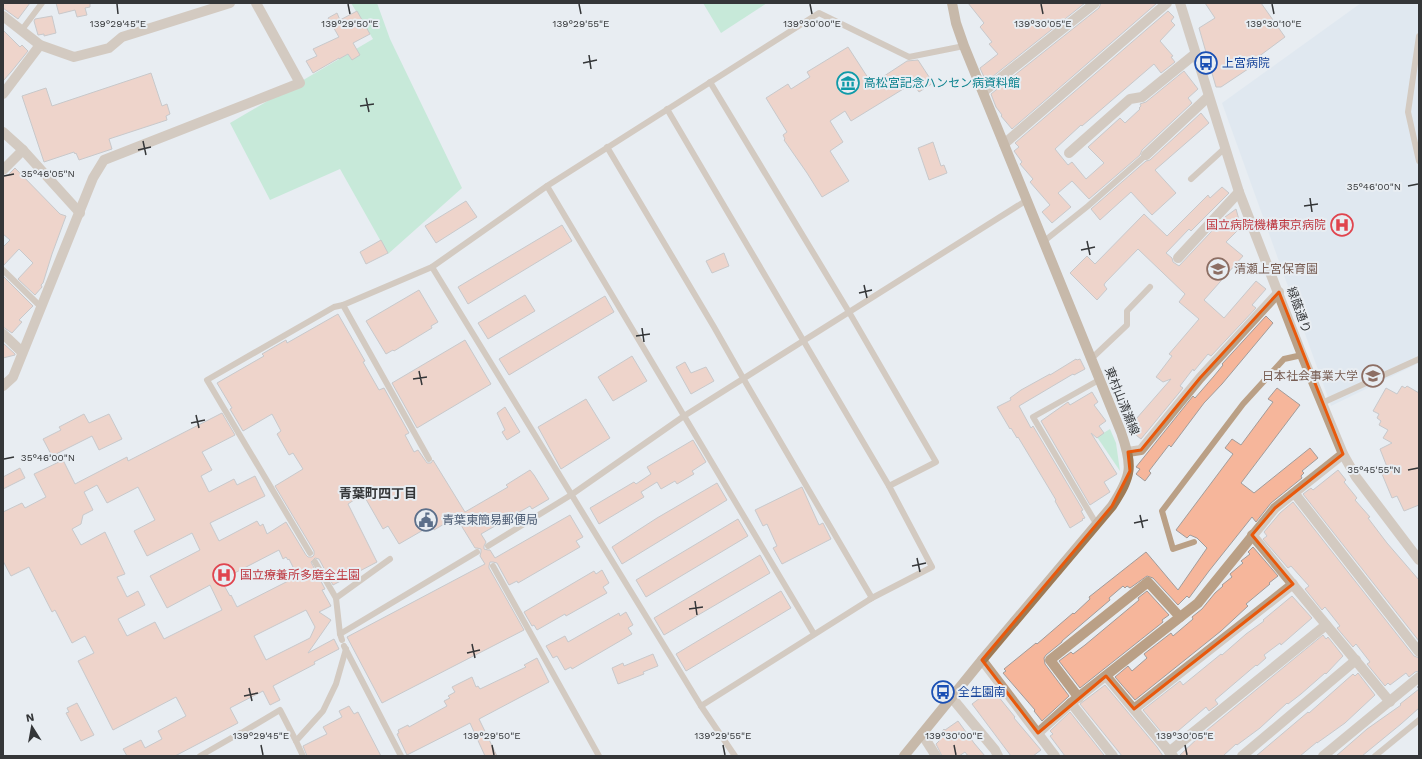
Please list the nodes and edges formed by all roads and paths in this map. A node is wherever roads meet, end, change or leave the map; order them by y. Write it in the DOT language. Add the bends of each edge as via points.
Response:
graph roads {
  1 [pos="42,3"];
  2 [pos="230,3"];
  3 [pos="256,3"];
  4 [pos="952,3"];
  5 [pos="1095,3"];
  6 [pos="1167,3"];
  7 [pos="1180,3"];
  8 [pos="3,16"];
  9 [pos="21,31"];
  10 [pos="1419,36"];
  11 [pos="40,46"];
  12 [pos="964,46"];
  13 [pos="1195,54"];
  14 [pos="710,82"];
  15 [pos="4,90"];
  16 [pos="983,92"];
  17 [pos="1208,97"];
  18 [pos="667,109"];
  19 [pos="3,132"];
  20 [pos="1004,144"];
  21 [pos="607,147"];
  22 [pos="1225,148"];
  23 [pos="23,150"];
  24 [pos="1068,153"];
  25 [pos="1146,155"];
  26 [pos="1419,162"];
  27 [pos="3,170"];
  28 [pos="1191,179"];
  29 [pos="547,186"];
  30 [pos="1239,192"];
  31 [pos="1027,200"];
  32 [pos="80,213"];
  33 [pos="1043,242"];
  34 [pos="1178,258"];
  35 [pos="432,267"];
  36 [pos="3,270"];
  37 [pos="1150,287"];
  38 [pos="1279,292"];
  39 [pos="343,305"];
  40 [pos="41,307"];
  41 [pos="849,312"];
  42 [pos="3,334"];
  43 [pos="802,342"];
  44 [pos="22,352"];
  45 [pos="1302,355"];
  46 [pos="1091,359"];
  47 [pos="1419,359"];
  48 [pos="8,378"];
  49 [pos="743,378"];
  50 [pos="1099,380"];
  51 [pos="3,386"];
  52 [pos="1322,403"];
  53 [pos="684,416"];
  54 [pos="1128,452"];
  55 [pos="1343,454"];
  56 [pos="429,459"];
  57 [pos="888,486"];
  58 [pos="1295,494"];
  59 [pos="571,495"];
  60 [pos="1097,525"];
  61 [pos="1252,535"];
  62 [pos="1194,542"];
  63 [pos="488,546"];
  64 [pos="478,552"];
  65 [pos="310,553"];
  66 [pos="390,559"];
  67 [pos="1419,560"];
  68 [pos="315,562"];
  69 [pos="493,566"];
  70 [pos="1293,584"];
  71 [pos="336,598"];
  72 [pos="868,600"];
  73 [pos="1180,617"];
  74 [pos="1326,624"];
  75 [pos="814,634"];
  76 [pos="343,642"];
  77 [pos="1419,652"];
  78 [pos="982,660"];
  79 [pos="1356,660"];
  80 [pos="1106,676"];
  81 [pos="1419,677"];
  82 [pos="952,698"];
  83 [pos="1075,700"];
  84 [pos="1390,702"];
  85 [pos="701,706"];
  86 [pos="1134,709"];
  87 [pos="1419,720"];
  88 [pos="1038,733"];
  89 [pos="922,734"];
  90 [pos="296,741"];
  91 [pos="1171,754"];
  92 [pos="200,756"];
  93 [pos="303,756"];
  94 [pos="401,756"];
  95 [pos="599,756"];
  96 [pos="735,756"];
  97 [pos="904,756"];
  98 [pos="936,756"];
  99 [pos="998,756"];
  100 [pos="1055,756"];
  101 [pos="1113,756"];
  102 [pos="1242,756"];
  103 [pos="1323,756"];
  104 [pos="1375,756"];
  1 -- 9 [label="lane"];
  2 -- 11 [label="street" via="122,37 109,48 74,57"];
  3 -- 32 [label="street" via="300,83 104,160 93,178"];
  4 -- 12 [label="main road, 東村山清瀬線"];
  5 -- 16 [label="street"];
  6 -- 20 [label="street"];
  7 -- 13 [label="street, 緑蔭通り"];
  8 -- 9 [label="street"];
  9 -- 11 [label="street"];
  10 -- 26 [label="lane" via="1408,112"];
  11 -- 15 [label="street"];
  12 -- 14 [label="lane" via="909,57 819,13"];
  12 -- 16 [label="main road, 東村山清瀬線"];
  13 -- 17 [label="street, 緑蔭通り"];
  13 -- 24 [label="street" via="1142,97 1130,99"];
  14 -- 18 [label="lane"];
  14 -- 41 [label="lane"];
  16 -- 20 [label="main road, 東村山清瀬線"];
  17 -- 22 [label="street, 緑蔭通り"];
  17 -- 25 [label="street"];
  18 -- 21 [label="lane"];
  18 -- 43 [label="lane"];
  19 -- 23 [label="street"];
  20 -- 31 [label="main road, 東村山清瀬線"];
  21 -- 29 [label="lane"];
  21 -- 49 [label="lane"];
  22 -- 28 [label="lane"];
  22 -- 30 [label="street, 緑蔭通り"];
  23 -- 27 [label="street"];
  23 -- 32 [label="street"];
  25 -- 33 [label="lane"];
  29 -- 35 [label="lane"];
  29 -- 53 [label="lane"];
  30 -- 34 [label="street"];
  30 -- 38 [label="street, 緑蔭通り"];
  31 -- 33 [label="main road, 東村山清瀬線"];
  31 -- 41 [label="lane"];
  32 -- 40 [label="street"];
  33 -- 46 [label="main road, 東村山清瀬線"];
  35 -- 39 [label="lane"];
  35 -- 59 [label="lane"];
  36 -- 40 [label="lane"];
  37 -- 46 [label="lane" via="1127,311 1127,325"];
  38 -- 45 [label="street, 緑蔭通り"];
  38 -- 54 [label="street" via="1200,378 1141,450"];
  39 -- 56 [label="lane"];
  39 -- 65 [label="lane" via="334,307 208,380"];
  40 -- 44 [label="street"];
  41 -- 43 [label="lane"];
  41 -- 57 [label="lane" via="936,462"];
  42 -- 44 [label="street"];
  43 -- 49 [label="lane"];
  43 -- 57 [label="lane"];
  44 -- 48 [label="street"];
  45 -- 52 [label="street, 緑蔭通り"];
  45 -- 62 [label="lane" via="1284,360 1278,365 1243,404 1162,511 1173,549"];
  46 -- 50 [label="main road, 東村山清瀬線"];
  47 -- 52 [label="lane"];
  48 -- 51 [label="street"];
  49 -- 53 [label="lane"];
  49 -- 72 [label="lane" via="872,598"];
  50 -- 54 [label="main road, 東村山清瀬線"];
  50 -- 60 [label="lane" via="1033,417"];
  52 -- 55 [label="street, 緑蔭通り"];
  53 -- 59 [label="lane"];
  53 -- 75 [label="lane"];
  54 -- 60 [label="main road, 東村山清瀬線" via="1130,471 1124,488"];
  55 -- 58 [label="street"];
  55 -- 67 [label="street, 緑蔭通り" via="1356,477"];
  57 -- 72 [label="lane" via="932,567"];
  58 -- 61 [label="street" via="1275,508"];
  58 -- 77 [label="street"];
  59 -- 63 [label="lane"];
  59 -- 85 [label="lane"];
  60 -- 78 [label="main road, 東村山清瀬線"];
  61 -- 70 [label="street"];
  61 -- 73 [label="street" via="1198,603"];
  64 -- 76 [label="lane"];
  66 -- 71 [label="lane"];
  68 -- 71 [label="lane"];
  69 -- 95 [label="lane"];
  70 -- 74 [label="street"];
  70 -- 86 [label="street"];
  71 -- 76 [label="lane"];
  72 -- 75 [label="lane"];
  73 -- 80 [label="street"];
  73 -- 83 [label="street" via="1148,582 1050,660"];
  74 -- 79 [label="street"];
  74 -- 91 [label="street"];
  75 -- 85 [label="lane"];
  76 -- 90 [label="lane" via="336,684 323,711"];
  76 -- 94 [label="lane"];
  78 -- 82 [label="main road, 東村山清瀬線"];
  78 -- 88 [label="street"];
  79 -- 84 [label="street"];
  79 -- 102 [label="street"];
  80 -- 83 [label="street"];
  80 -- 86 [label="street"];
  81 -- 84 [label="street"];
  82 -- 89 [label="main road, 東村山清瀬線"];
  82 -- 99 [label="street"];
  83 -- 88 [label="street"];
  83 -- 101 [label="street"];
  84 -- 103 [label="street"];
  85 -- 96 [label="lane"];
  86 -- 91 [label="street"];
  87 -- 104 [label="lane"];
  88 -- 100 [label="street"];
  89 -- 97 [label="main road, 東村山清瀬線"];
  89 -- 98 [label="street"];
  90 -- 92 [label="lane" via="280,710"];
  90 -- 93 [label="lane"];
}
